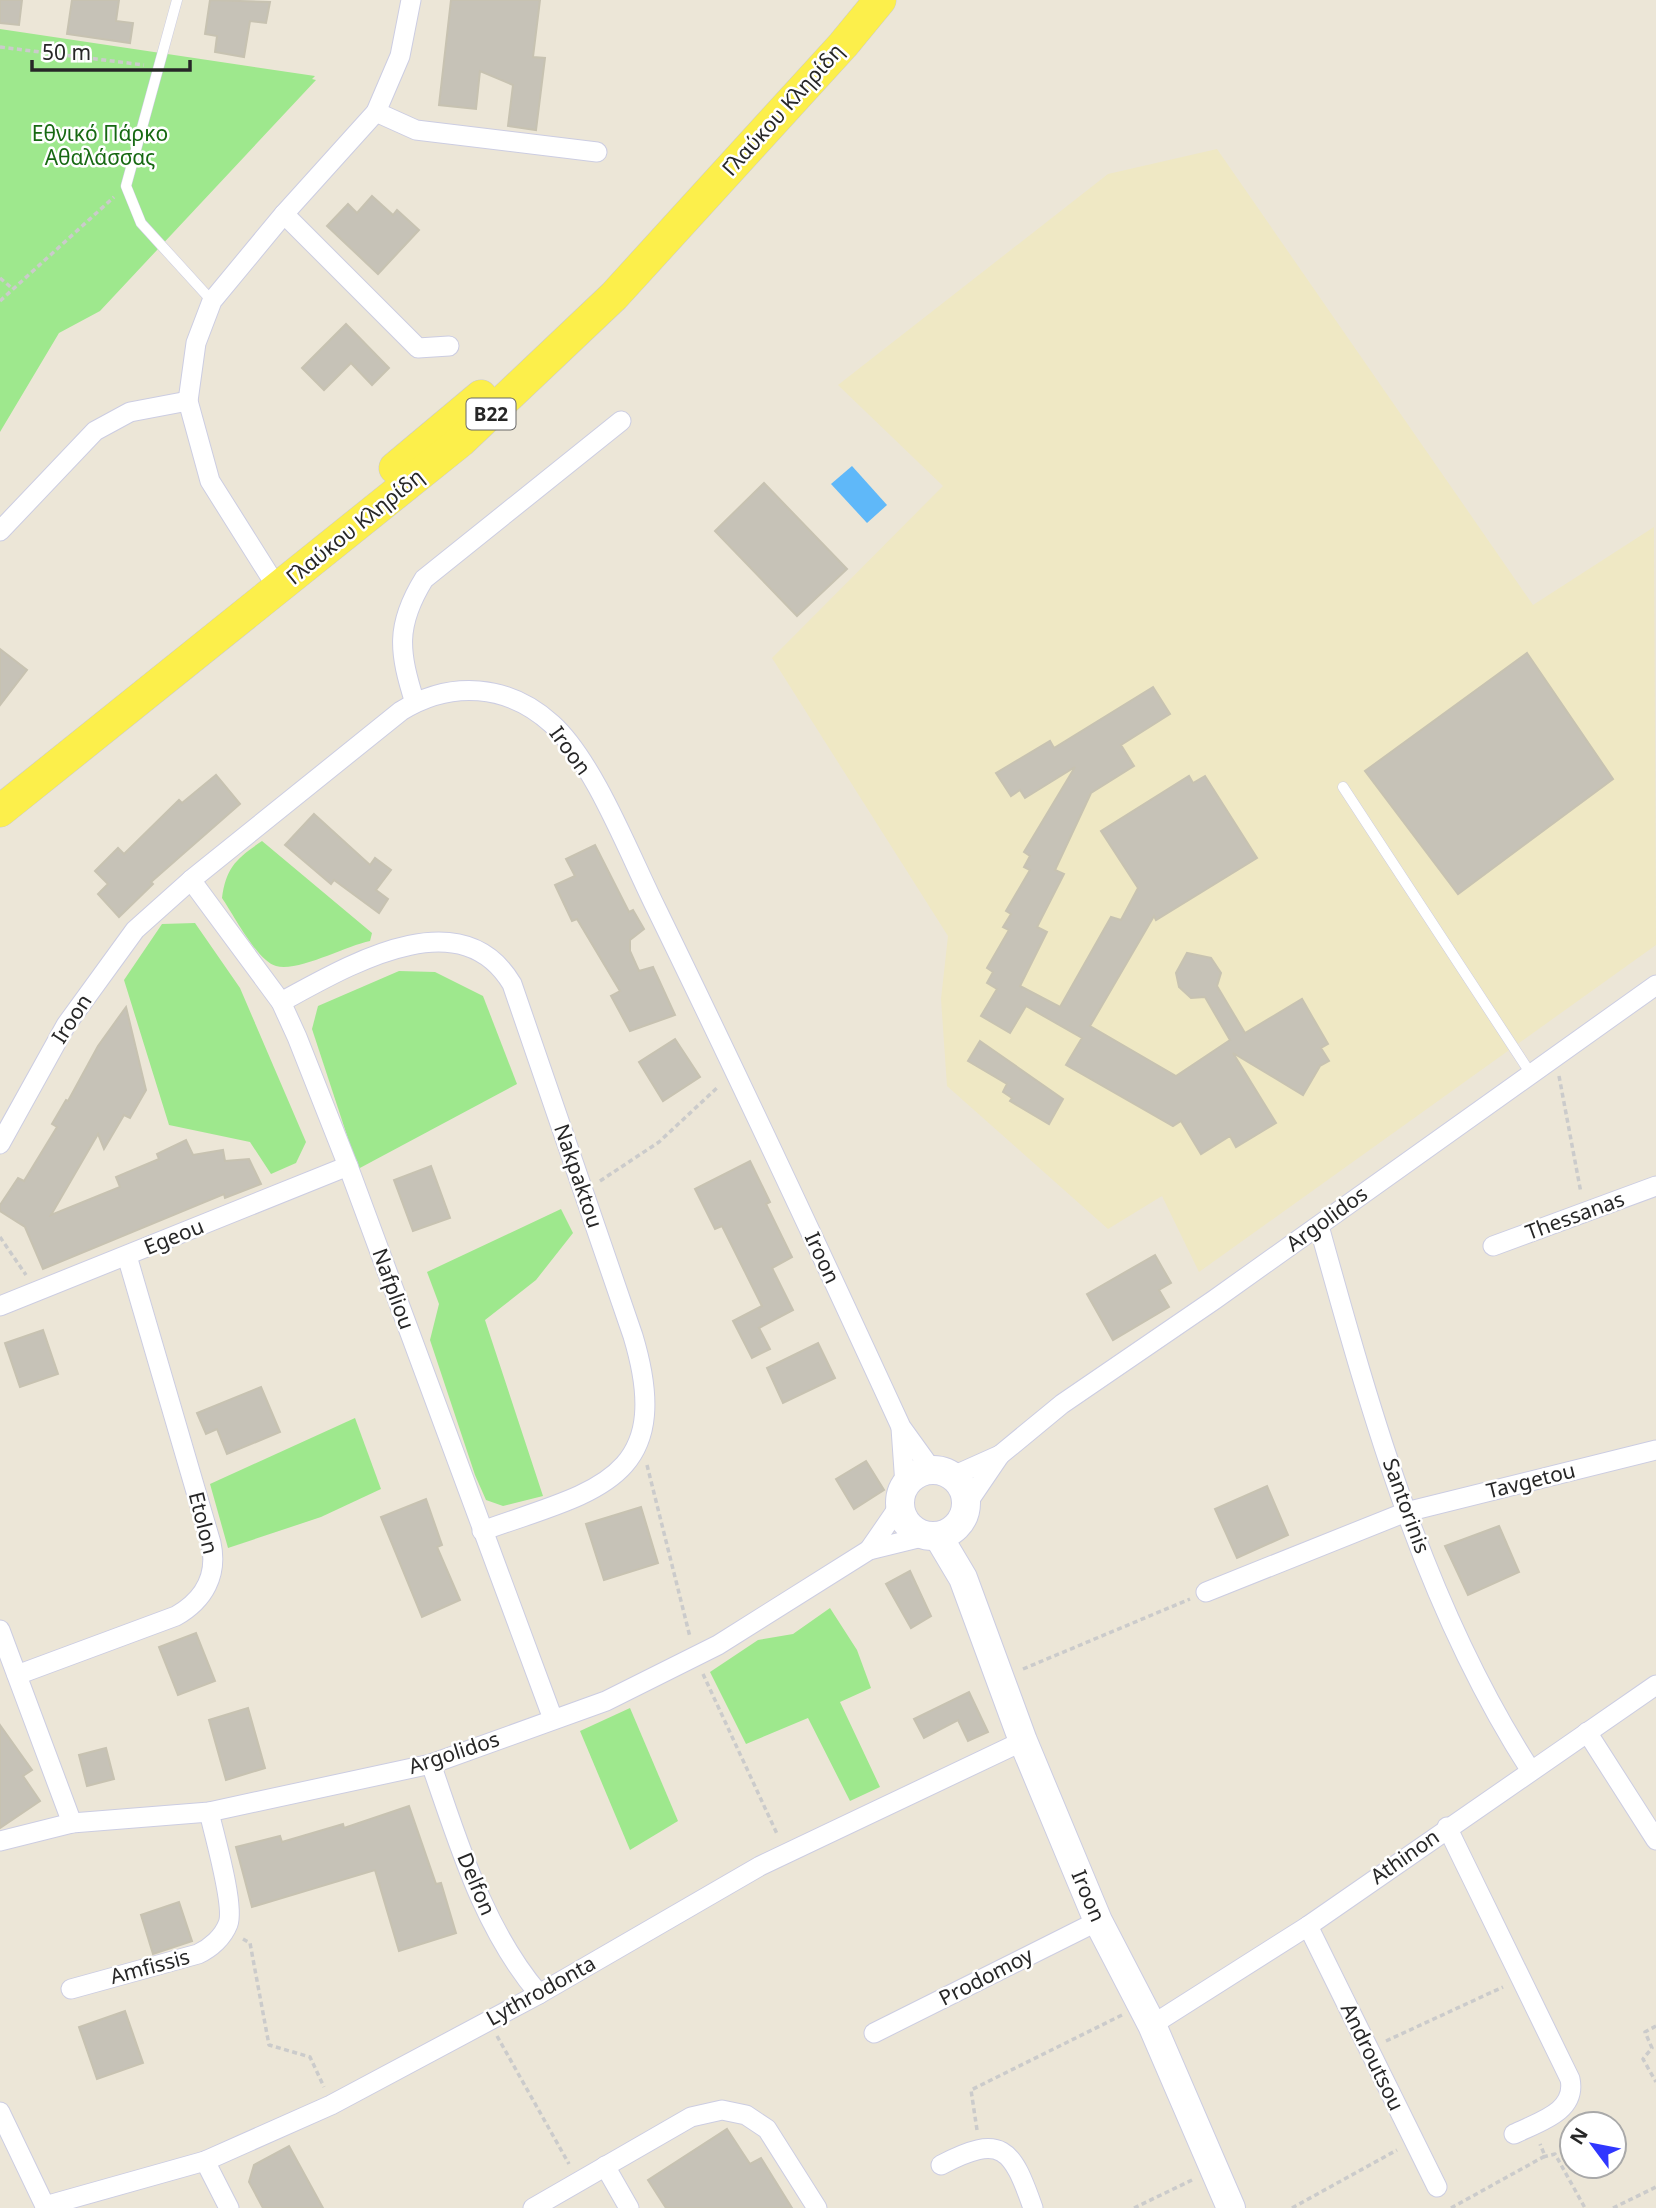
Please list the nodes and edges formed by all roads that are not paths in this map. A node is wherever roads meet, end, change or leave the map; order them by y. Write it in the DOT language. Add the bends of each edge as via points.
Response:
graph roads {
  1 [pos="177,0"];
  2 [pos="411,0"];
  3 [pos="880,0"];
  4 [pos="376,112"];
  5 [pos="597,152"];
  6 [pos="284,214"];
  7 [pos="212,301"];
  8 [pos="449,346"];
  9 [pos="188,401"];
  10 [pos="621,421"];
  11 [pos="0,531"];
  12 [pos="271,581"];
  13 [pos="415,703"];
  14 [pos="0,784"];
  15 [pos="1343,787"];
  16 [pos="0,811"];
  17 [pos="191,880"];
  18 [pos="1656,985"];
  19 [pos="281,1002"];
  20 [pos="1531,1074"];
  21 [pos="0,1144"];
  22 [pos="348,1166"];
  23 [pos="1656,1186"];
  24 [pos="1320,1226"];
  25 [pos="1493,1245"];
  26 [pos="127,1256"];
  27 [pos="0,1306"];
  28 [pos="901,1427"];
  29 [pos="1656,1450"];
  30 [pos="1000,1455"];
  31 [pos="943,1473"];
  32 [pos="903,1495"];
  33 [pos="1406,1512"];
  34 [pos="947,1526"];
  35 [pos="482,1531"];
  36 [pos="869,1550"];
  37 [pos="1206,1592"];
  38 [pos="0,1630"];
  39 [pos="17,1675"];
  40 [pos="1656,1685"];
  41 [pos="553,1719"];
  42 [pos="1587,1732"];
  43 [pos="1023,1741"];
  44 [pos="431,1764"];
  45 [pos="1531,1770"];
  46 [pos="209,1812"];
  47 [pos="72,1823"];
  48 [pos="1447,1827"];
  49 [pos="1656,1840"];
  50 [pos="0,1841"];
  51 [pos="1098,1921"];
  52 [pos="1308,1926"];
  53 [pos="71,1989"];
  54 [pos="539,1994"];
  55 [pos="1147,2015"];
  56 [pos="874,2032"];
  57 [pos="0,2112"];
  58 [pos="1514,2134"];
  59 [pos="205,2161"];
  60 [pos="941,2165"];
  61 [pos="605,2166"];
  62 [pos="1437,2187"];
  63 [pos="45,2207"];
  64 [pos="229,2208"];
  65 [pos="533,2208"];
  66 [pos="629,2208"];
  67 [pos="817,2208"];
  68 [pos="1033,2208"];
  69 [pos="1231,2208"];
  1 -- 7 [label="lane" via="126,186 141,223"];
  2 -- 4 [label="street" via="400,56"];
  3 -- 12 [label="main road, Γλαύκου Κληρίδη / B22" via="685,217"];
  4 -- 5 [label="street" via="416,130"];
  4 -- 6 [label="street"];
  6 -- 7 [label="street"];
  6 -- 8 [label="street" via="418,348"];
  7 -- 9 [label="street" via="196,344"];
  9 -- 11 [label="street" via="130,412 95,431"];
  9 -- 12 [label="street" via="210,481"];
  10 -- 13 [label="street" via="424,579 402,630 403,666"];
  12 -- 14 [label="main road, Γλαύκου Κληρίδη / B22"];
  12 -- 16 [label="main road, Γλαύκου Κληρίδη / B22"];
  13 -- 17 [label="street, Iroon"];
  13 -- 28 [label="street, Iroon" via="453,690 498,694 537,713 563,735 584,763 735,1071"];
  15 -- 20 [label="lane"];
  17 -- 19 [label="street, Nafpliou"];
  17 -- 21 [label="street, Iroon" via="116,953 66,1025"];
  18 -- 20 [label="street, Argolidos"];
  19 -- 22 [label="street, Nafpliou"];
  19 -- 35 [label="street, Nakpaktou" via="353,966 418,943 451,942 482,951 512,984 640,1362 644,1390 640,1437 626,1465 600,1487"];
  20 -- 24 [label="street, Argolidos"];
  22 -- 26 [label="street, Egeou"];
  22 -- 35 [label="street, Nafpliou"];
  23 -- 25 [label="street, Thessanas"];
  24 -- 30 [label="street, Argolidos" via="1105,1372"];
  24 -- 33 [label="street, Santorinis"];
  26 -- 27 [label="street, Egeou"];
  26 -- 39 [label="street, Etolon" via="211,1543 212,1575 197,1601 176,1616"];
  28 -- 31 [label="street, Iroon"];
  28 -- 32 [label="street, Iroon"];
  29 -- 33 [label="street, Tavgetou"];
  30 -- 31 [label="street, Argolidos"];
  30 -- 34 [label="street, Argolidos"];
  31 -- 32 [label="street" via="912,1477"];
  31 -- 34 [label="street" via="965,1494"];
  32 -- 34 [label="street" via="908,1525"];
  32 -- 36 [label="street, Argolidos"];
  33 -- 37 [label="street, Tavgetou"];
  33 -- 45 [label="street, Santorinis" via="1478,1681"];
  34 -- 36 [label="street, Argolidos"];
  34 -- 43 [label="street, Iroon"];
  35 -- 41 [label="street, Nafpliou"];
  36 -- 41 [label="street, Argolidos" via="718,1645 606,1701"];
  38 -- 39 [label="street"];
  39 -- 47 [label="street"];
  40 -- 42 [label="street, Athinon"];
  41 -- 44 [label="street, Argolidos"];
  42 -- 45 [label="street, Athinon"];
  42 -- 49 [label="street"];
  43 -- 51 [label="street, Iroon"];
  43 -- 54 [label="street, Lythrodonta" via="760,1866"];
  44 -- 46 [label="street, Argolidos"];
  44 -- 54 [label="street, Delfon" via="493,1926 509,1956"];
  45 -- 48 [label="street, Athinon"];
  46 -- 47 [label="street, Argolidos"];
  46 -- 53 [label="street, Amfissis" via="230,1908 225,1930 215,1943 198,1954"];
  47 -- 50 [label="street, Argolidos"];
  48 -- 52 [label="street, Athinon"];
  48 -- 58 [label="street" via="1571,2085 1565,2106"];
  51 -- 55 [label="street, Iroon"];
  51 -- 56 [label="street, Prodomoy"];
  52 -- 55 [label="street, Athinon"];
  52 -- 62 [label="street, Androutsou"];
  54 -- 59 [label="street, Lythrodonta" via="331,2105"];
  55 -- 69 [label="street, Iroon"];
  57 -- 63 [label="street"];
  59 -- 63 [label="street, Lythrodonta"];
  59 -- 64 [label="street"];
  60 -- 68 [label="street" via="980,2148 997,2150 1009,2157 1020,2174"];
  61 -- 65 [label="street"];
  61 -- 66 [label="street"];
  61 -- 67 [label="street" via="691,2117 706,2111 730,2111 753,2119 773,2136"];
}
